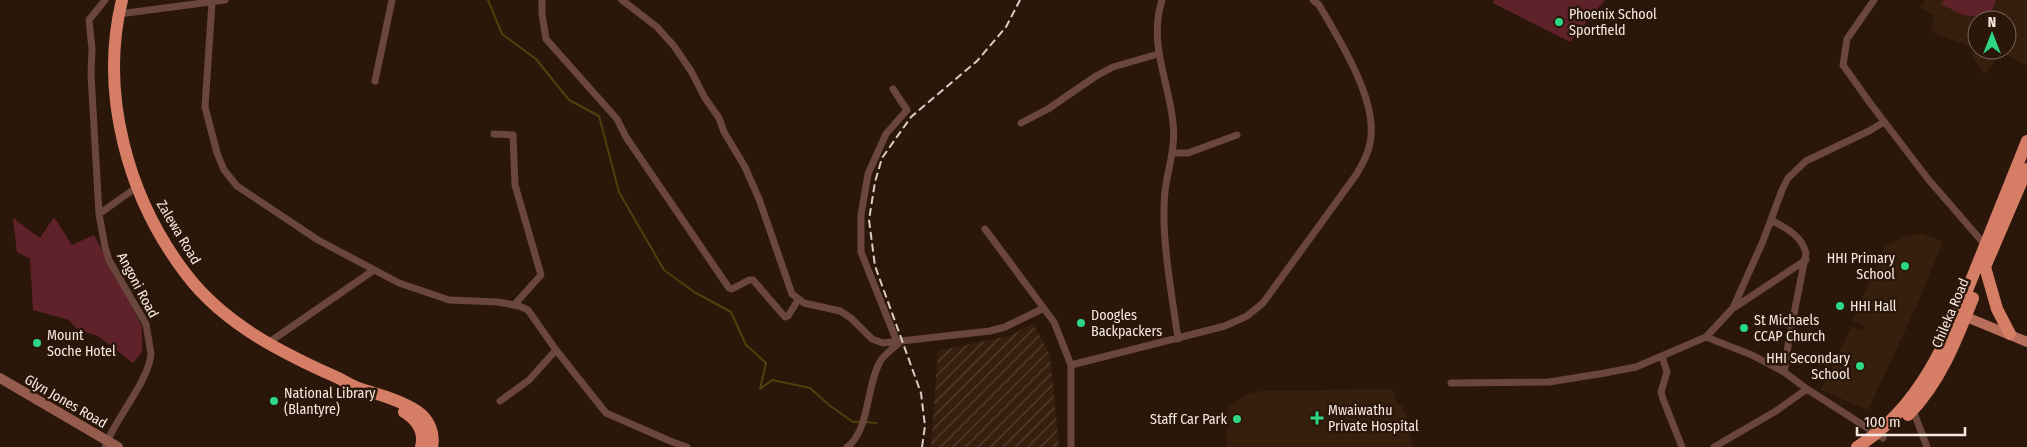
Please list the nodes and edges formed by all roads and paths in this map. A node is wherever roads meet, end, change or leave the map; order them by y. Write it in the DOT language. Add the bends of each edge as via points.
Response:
graph roads {
  1 [pos="105,0"];
  2 [pos="122,0"];
  3 [pos="225,0"];
  4 [pos="392,0"];
  5 [pos="542,0"];
  6 [pos="622,0"];
  7 [pos="1162,0"];
  8 [pos="1313,0"];
  9 [pos="1874,0"];
  10 [pos="212,2"];
  11 [pos="119,14"];
  12 [pos="1158,54"];
  13 [pos="375,82"];
  14 [pos="892,90"];
  15 [pos="1884,122"];
  16 [pos="1021,123"];
  17 [pos="494,134"];
  18 [pos="1237,135"];
  19 [pos="2027,141"];
  20 [pos="1172,152"];
  21 [pos="2027,169"];
  22 [pos="137,187"];
  23 [pos="99,214"];
  24 [pos="1771,220"];
  25 [pos="985,229"];
  26 [pos="1989,249"];
  27 [pos="1806,260"];
  28 [pos="1985,267"];
  29 [pos="374,270"];
  30 [pos="798,300"];
  31 [pos="514,305"];
  32 [pos="1733,308"];
  33 [pos="1042,309"];
  34 [pos="1962,315"];
  35 [pos="2010,334"];
  36 [pos="1706,337"];
  37 [pos="1178,339"];
  38 [pos="899,341"];
  39 [pos="2027,342"];
  40 [pos="268,343"];
  41 [pos="556,350"];
  42 [pos="1662,357"];
  43 [pos="1071,365"];
  44 [pos="1784,372"];
  45 [pos="0,378"];
  46 [pos="1451,383"];
  47 [pos="361,389"];
  48 [pos="1807,389"];
  49 [pos="500,401"];
  50 [pos="1913,410"];
  51 [pos="1880,435"];
  52 [pos="106,444"];
  53 [pos="852,446"];
  54 [pos="118,447"];
  55 [pos="421,447"];
  56 [pos="432,447"];
  57 [pos="687,447"];
  58 [pos="1072,447"];
  59 [pos="1682,447"];
  60 [pos="1714,447"];
  61 [pos="1857,447"];
  62 [pos="1870,447"];
  63 [pos="1927,447"];
  1 -- 23 [label="street, Angoni Road" via="88,20"];
  2 -- 11 [label="highway, Zalewa Road"];
  3 -- 10 [label="street"];
  4 -- 13 [label="street"];
  5 -- 30 [label="street" via="546,39 617,119 729,288 753,280 785,317"];
  6 -- 30 [label="street" via="657,28 691,71 745,167 786,282"];
  7 -- 12 [label="street"];
  8 -- 37 [label="street" via="1319,5 1358,78 1371,119 1366,157 1344,194 1263,303 1247,316 1225,326"];
  9 -- 15 [label="street" via="1847,39 1843,65"];
  10 -- 11 [label="street"];
  10 -- 29 [label="street" via="205,108 216,154 224,170 237,186 274,213"];
  11 -- 22 [label="highway, Zalewa Road" via="115,46 118,111 125,151"];
  12 -- 16 [label="street" via="1113,67"];
  12 -- 20 [label="street" via="1173,123"];
  14 -- 38 [label="street" via="907,110 886,134 868,174 861,215 861,252"];
  15 -- 24 [label="street" via="1806,161 1788,178"];
  15 -- 26 [label="street" via="1932,184"];
  17 -- 31 [label="street" via="513,135 516,185 541,275"];
  18 -- 20 [label="street" via="1188,153"];
  19 -- 26 [label="highway, Chileka Road"];
  20 -- 37 [label="street" via="1164,221"];
  21 -- 26 [label="highway, Chileka Road"];
  22 -- 23 [label="street"];
  22 -- 40 [label="highway, Zalewa Road" via="147,212 186,275 227,314"];
  23 -- 52 [label="street, Angoni Road" via="104,247 146,324 151,354 141,381"];
  24 -- 27 [label="street" via="1800,238"];
  24 -- 32 [label="street"];
  25 -- 33 [label="street"];
  26 -- 28 [label="highway, Chileka Road"];
  26 -- 34 [label="highway"];
  27 -- 32 [label="street"];
  27 -- 44 [label="street"];
  28 -- 34 [label="highway, Chileka Road"];
  28 -- 35 [label="highway" via="1997,309"];
  29 -- 31 [label="street" via="398,283 449,300"];
  29 -- 40 [label="street"];
  30 -- 38 [label="street" via="840,311 877,342"];
  31 -- 41 [label="street" via="528,310"];
  32 -- 36 [label="street"];
  33 -- 38 [label="street" via="990,331"];
  33 -- 43 [label="street" via="1054,322"];
  34 -- 35 [label="main road"];
  34 -- 50 [label="highway, Chileka Road" via="1940,373"];
  34 -- 51 [label="highway" via="1925,380"];
  35 -- 39 [label="main road"];
  36 -- 42 [label="street"];
  36 -- 44 [label="street"];
  37 -- 43 [label="street"];
  38 -- 53 [label="street" via="881,360 859,435"];
  40 -- 47 [label="highway, Zalewa Road"];
  41 -- 49 [label="street" via="529,380"];
  41 -- 57 [label="street" via="606,413"];
  42 -- 46 [label="street" via="1636,367 1549,382"];
  42 -- 59 [label="street" via="1666,372 1661,392"];
  43 -- 58 [label="street"];
  44 -- 48 [label="street"];
  45 -- 52 [label="street, Glyn Jones Road"];
  47 -- 55 [label="highway, Zalewa Road" via="370,397 411,416 420,427"];
  47 -- 56 [label="highway, Zalewa Road" via="419,413 429,424"];
  48 -- 51 [label="street"];
  48 -- 60 [label="street"];
  50 -- 51 [label="highway, Chileka Road"];
  50 -- 63 [label="street"];
  51 -- 61 [label="highway"];
  51 -- 62 [label="highway, Chileka Road"];
  52 -- 54 [label="street, Glyn Jones Road"];
}
